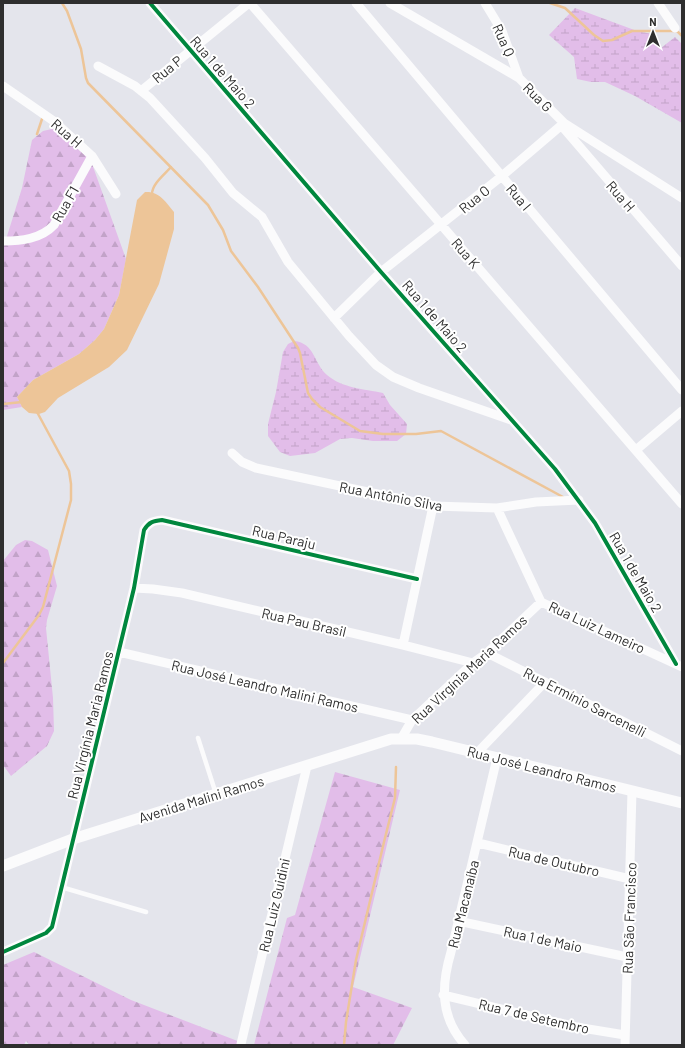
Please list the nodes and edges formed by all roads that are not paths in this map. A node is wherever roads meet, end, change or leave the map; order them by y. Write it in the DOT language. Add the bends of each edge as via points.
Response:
graph roads {
  1 [pos="150,3"];
  2 [pos="250,3"];
  3 [pos="356,3"];
  4 [pos="390,3"];
  5 [pos="484,3"];
  6 [pos="658,3"];
  7 [pos="675,28"];
  8 [pos="190,51"];
  9 [pos="98,66"];
  10 [pos="519,78"];
  11 [pos="3,86"];
  12 [pos="141,91"];
  13 [pos="562,124"];
  14 [pos="92,156"];
  15 [pos="502,176"];
  16 [pos="116,194"];
  17 [pos="682,198"];
  18 [pos="441,225"];
  19 [pos="3,241"];
  20 [pos="682,266"];
  21 [pos="381,272"];
  22 [pos="334,318"];
  23 [pos="682,390"];
  24 [pos="682,411"];
  25 [pos="512,420"];
  26 [pos="636,450"];
  27 [pos="232,453"];
  28 [pos="579,500"];
  29 [pos="682,504"];
  30 [pos="433,506"];
  31 [pos="496,508"];
  32 [pos="147,524"];
  33 [pos="417,579"];
  34 [pos="134,588"];
  35 [pos="541,602"];
  36 [pos="403,645"];
  37 [pos="119,652"];
  38 [pos="487,653"];
  39 [pos="473,663"];
  40 [pos="679,665"];
  41 [pos="545,682"];
  42 [pos="412,720"];
  43 [pos="198,738"];
  44 [pos="401,739"];
  45 [pos="682,751"];
  46 [pos="477,753"];
  47 [pos="497,758"];
  48 [pos="307,766"];
  49 [pos="632,791"];
  50 [pos="216,794"];
  51 [pos="682,803"];
  52 [pos="73,839"];
  53 [pos="478,843"];
  54 [pos="3,866"];
  55 [pos="630,879"];
  56 [pos="61,886"];
  57 [pos="146,912"];
  58 [pos="458,920"];
  59 [pos="3,952"];
  60 [pos="628,956"];
  61 [pos="444,995"];
  62 [pos="625,1035"];
  63 [pos="241,1044"];
  64 [pos="465,1045"];
  65 [pos="625,1045"];
  1 -- 8 [label="street, Rua 1 de Maio 2"];
  2 -- 8 [label="street, Rua P"];
  2 -- 18 [label="street, Rua K"];
  3 -- 15 [label="street, Rua I"];
  4 -- 10 [label="street, Rua G"];
  5 -- 10 [label="street, Rua Q" via="502,31"];
  6 -- 7 [label="street"];
  8 -- 12 [label="street, Rua P"];
  8 -- 21 [label="street, Rua 1 de Maio 2"];
  9 -- 12 [label="street"];
  10 -- 13 [label="street, Rua G"];
  11 -- 14 [label="street, Rua H" via="55,122"];
  12 -- 22 [label="street" via="204,158 233,194 262,217 282,254"];
  13 -- 15 [label="street, Rua O"];
  13 -- 17 [label="street, Rua G"];
  13 -- 20 [label="street, Rua H"];
  14 -- 16 [label="street, Rua H"];
  14 -- 19 [label="street, Rua F1" via="49,230 30,239"];
  15 -- 18 [label="street, Rua O"];
  15 -- 23 [label="street, Rua I"];
  18 -- 21 [label="street, Rua O"];
  18 -- 26 [label="street, Rua K"];
  21 -- 22 [label="street, Rua O"];
  21 -- 25 [label="street, Rua 1 de Maio 2"];
  22 -- 25 [label="street" via="376,365 393,377"];
  24 -- 26 [label="street"];
  25 -- 28 [label="street, Rua 1 de Maio 2" via="555,468"];
  26 -- 29 [label="street, Rua K"];
  27 -- 30 [label="street, Rua Antônio Silva" via="242,462 256,468"];
  28 -- 31 [label="street, Rua Antônio Silva" via="536,502"];
  28 -- 40 [label="street, Rua 1 de Maio 2"];
  30 -- 31 [label="street, Rua Antônio Silva"];
  30 -- 33 [label="street"];
  31 -- 35 [label="street, Rua Luiz Lameiro"];
  32 -- 33 [label="street, Rua Paraju" via="162,520"];
  32 -- 34 [label="street, Rua Virgínia Maria Ramos"];
  33 -- 36 [label="street"];
  34 -- 36 [label="street, Rua Pau Brasil" via="182,593"];
  34 -- 37 [label="street, Rua Virgínia Maria Ramos"];
  35 -- 38 [label="street, Rua Virgínia Maria Ramos"];
  35 -- 40 [label="street, Rua Luiz Lameiro"];
  36 -- 39 [label="street, Rua Pau Brasil"];
  37 -- 42 [label="street, Rua José Leandro Malini Ramos"];
  37 -- 52 [label="street, Rua Virgínia Maria Ramos"];
  38 -- 39 [label="street, Rua Virgínia Maria Ramos"];
  38 -- 41 [label="street, Rua Ermínio Sarcenelli"];
  39 -- 42 [label="street, Rua Virgínia Maria Ramos"];
  41 -- 45 [label="street, Rua Ermínio Sarcenelli"];
  41 -- 46 [label="street"];
  42 -- 44 [label="street, Rua Virgínia Maria Ramos"];
  43 -- 50 [label="lane"];
  44 -- 46 [label="street, Rua José Leandro Ramos" via="432,742"];
  44 -- 48 [label="street, Avenida Malini Ramos" via="382,741"];
  46 -- 47 [label="street, Rua José Leandro Ramos"];
  47 -- 49 [label="street, Rua José Leandro Ramos"];
  47 -- 53 [label="street, Rua Macanaíba"];
  48 -- 50 [label="street, Avenida Malini Ramos"];
  48 -- 63 [label="street, Rua Luiz Guidini"];
  49 -- 51 [label="street, Rua José Leandro Ramos"];
  49 -- 55 [label="street, Rua São Francisco"];
  50 -- 52 [label="street, Avenida Malini Ramos"];
  52 -- 54 [label="street, Avenida Malini Ramos"];
  52 -- 56 [label="street, Rua Virgínia Maria Ramos"];
  53 -- 55 [label="street, Rua de Outubro"];
  53 -- 58 [label="street, Rua Macanaíba"];
  55 -- 60 [label="street, Rua São Francisco"];
  56 -- 57 [label="lane"];
  56 -- 59 [label="street, Rua Virgínia Maria Ramos" via="50,930 40,937"];
  58 -- 60 [label="street, Rua 1 de Maio"];
  58 -- 61 [label="street, Rua Macanaíba" via="446,969"];
  60 -- 62 [label="street, Rua São Francisco"];
  61 -- 62 [label="street, Rua 7 de Setembro" via="576,1027"];
  61 -- 64 [label="street, Rua Macanaíba" via="452,1028"];
  62 -- 65 [label="street, Rua São Francisco"];
}
